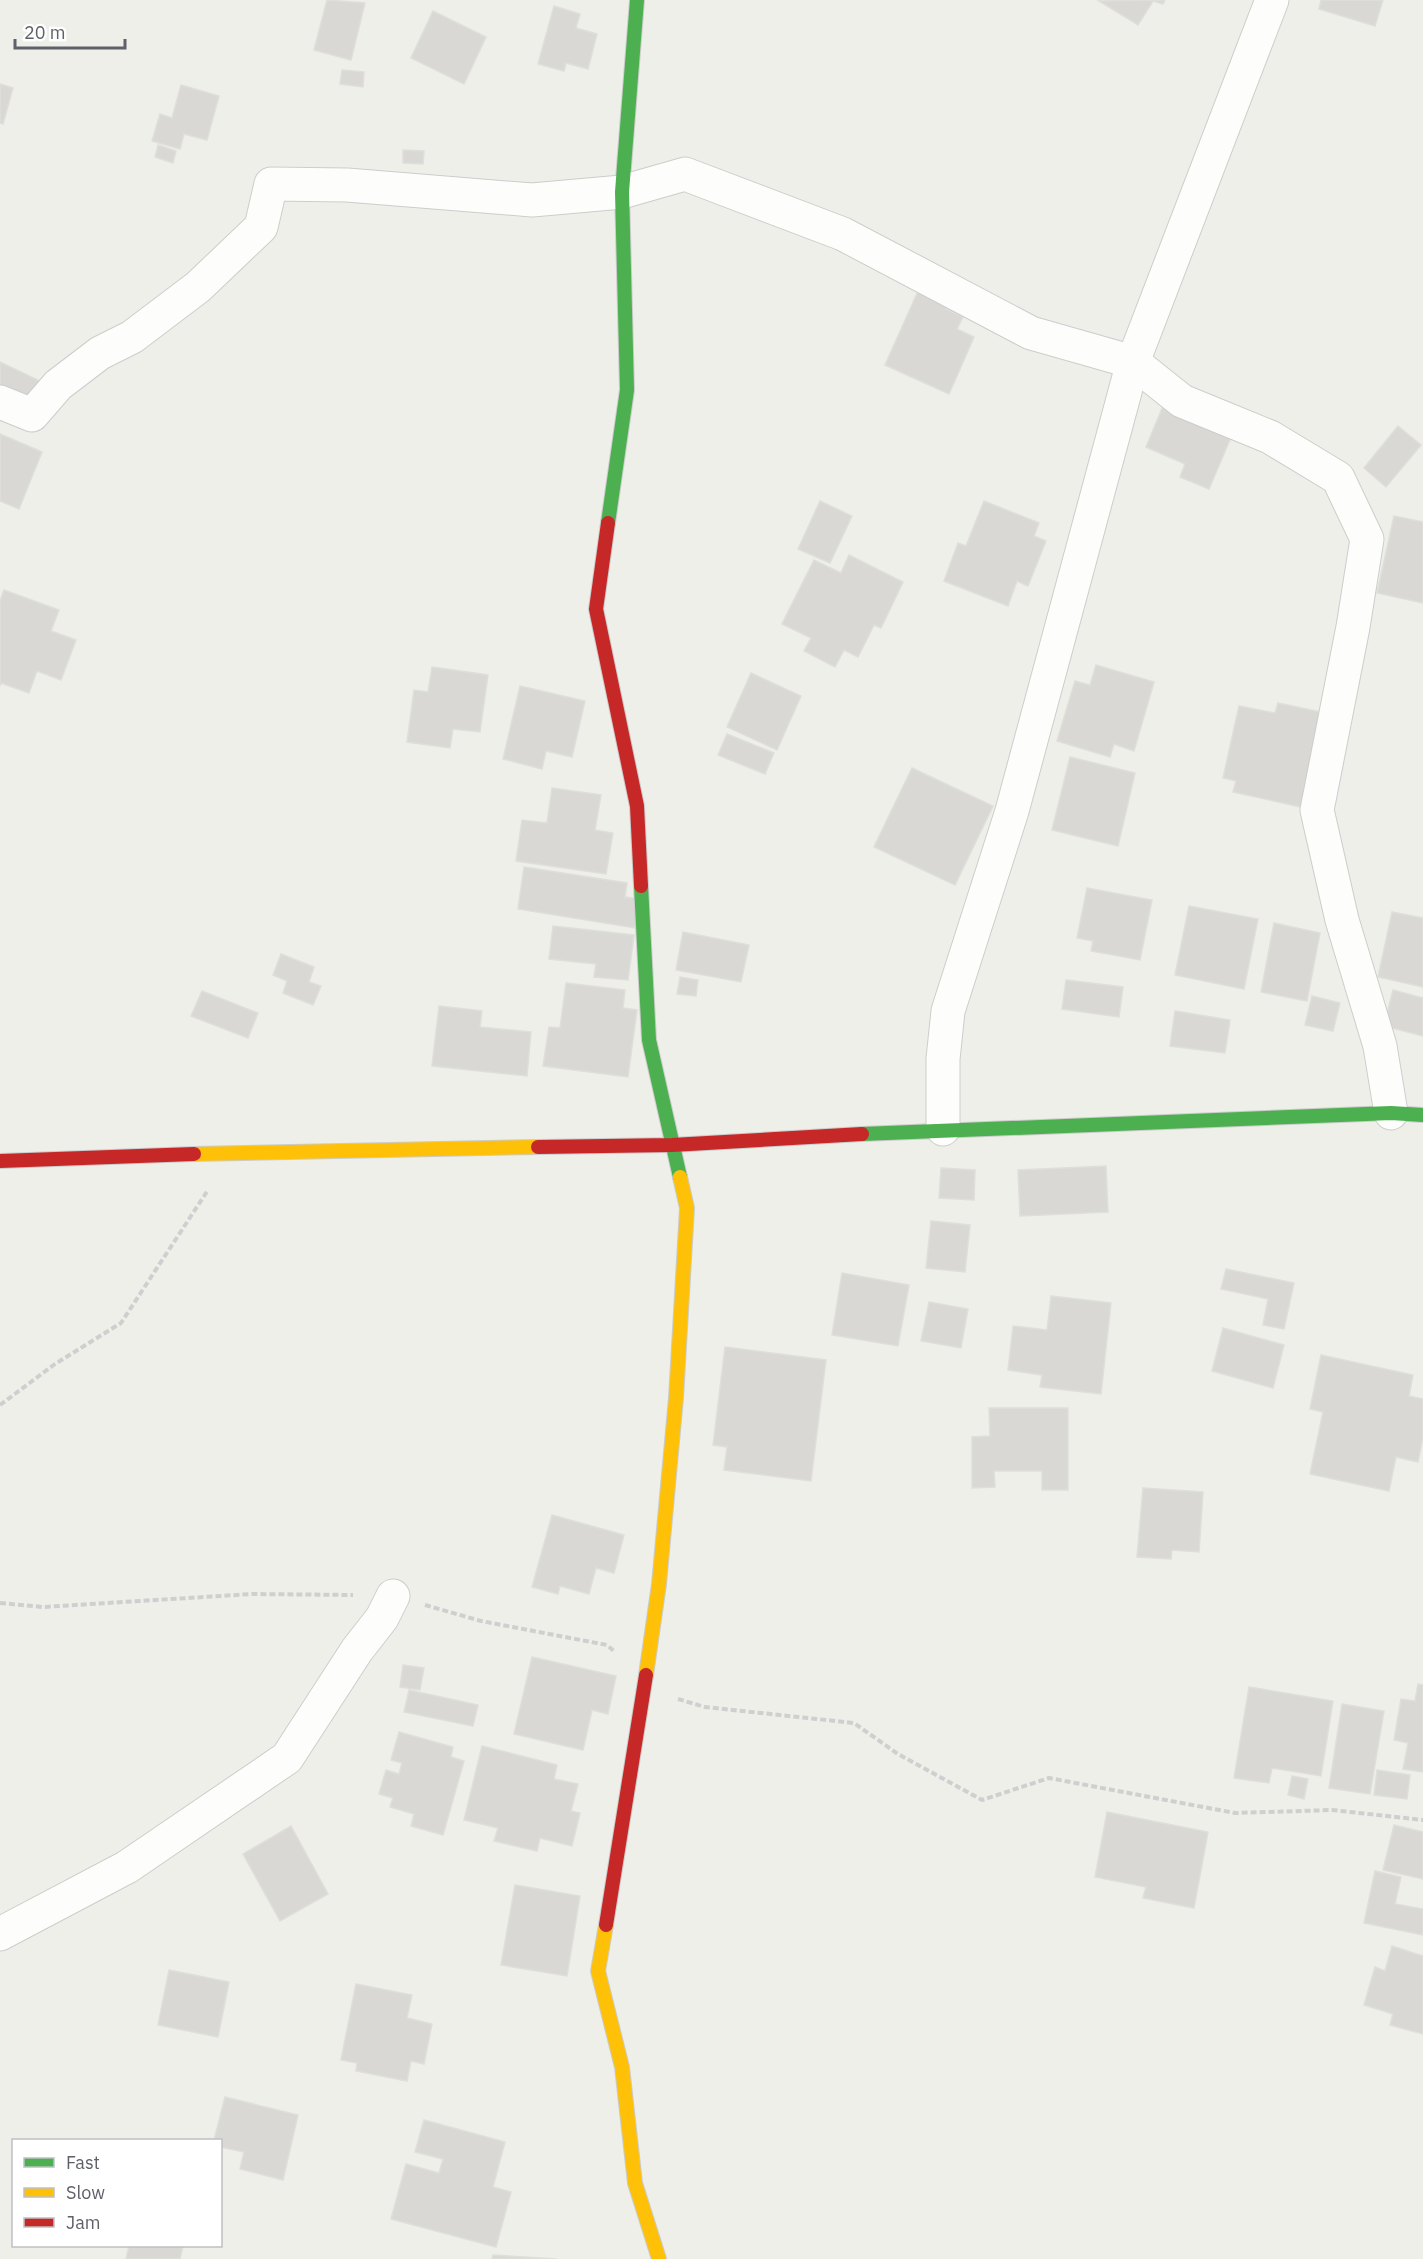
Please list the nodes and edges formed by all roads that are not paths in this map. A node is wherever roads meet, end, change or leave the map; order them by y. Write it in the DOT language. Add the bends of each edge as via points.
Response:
graph roads {
  1 [pos="637,0"];
  2 [pos="1272,0"];
  3 [pos="622,192"];
  4 [pos="1133,362"];
  5 [pos="0,402"];
  6 [pos="1391,1113"];
  7 [pos="1423,1114"];
  8 [pos="943,1129"];
  9 [pos="672,1144"];
  10 [pos="0,1161"];
  11 [pos="393,1596"];
  12 [pos="0,1934"];
  13 [pos="659,2259"];
  1 -- 3 [label="street"];
  2 -- 4 [label="street"];
  3 -- 4 [label="street" via="685,174 843,234 1031,333"];
  3 -- 5 [label="street" via="532,200 347,185 271,184 261,227 198,287 132,337 100,353 58,385 32,415"];
  3 -- 9 [label="street" via="627,390 596,609 637,806 649,1040"];
  4 -- 6 [label="street" via="1182,401 1270,436 1338,478 1367,539 1317,810 1342,920 1380,1046"];
  4 -- 8 [label="street" via="1012,811 948,1011"];
  6 -- 7 [label="street"];
  6 -- 8 [label="street"];
  8 -- 9 [label="street"];
  9 -- 10 [label="street"];
  9 -- 13 [label="street" via="687,1208 676,1398 659,1584 631,1782 598,1971 622,2067 635,2183"];
  11 -- 12 [label="street" via="287,1758 127,1867"];
}
